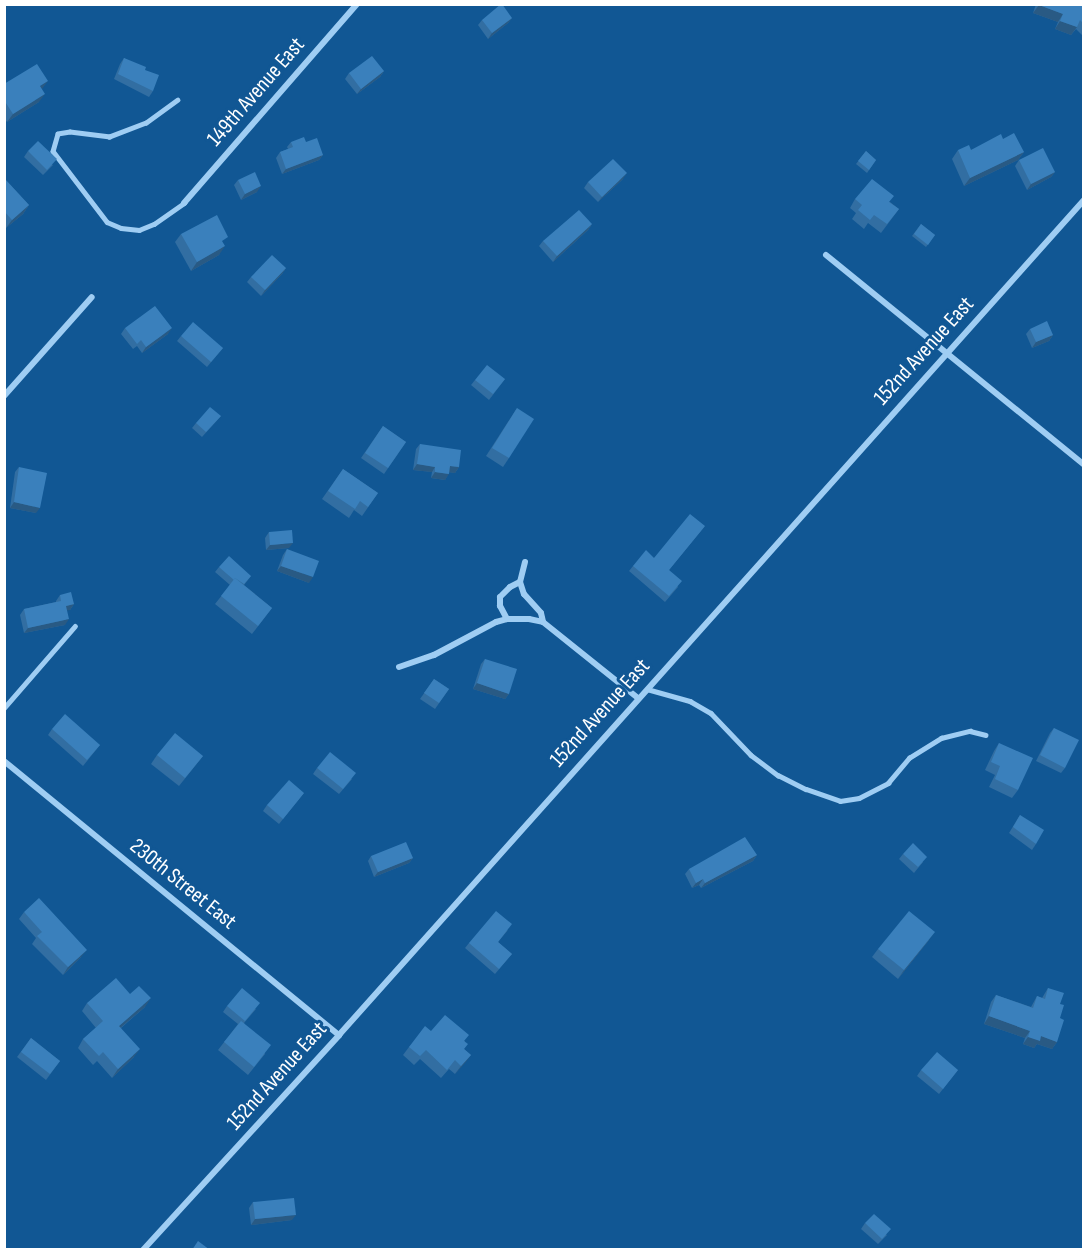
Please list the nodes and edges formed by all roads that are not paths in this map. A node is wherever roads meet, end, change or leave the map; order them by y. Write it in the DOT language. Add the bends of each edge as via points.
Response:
graph roads {
  1 [pos="357,4"];
  2 [pos="178,100"];
  3 [pos="1083,200"];
  4 [pos="184,203"];
  5 [pos="826,255"];
  6 [pos="92,297"];
  7 [pos="947,352"];
  8 [pos="4,396"];
  9 [pos="1083,465"];
  10 [pos="525,562"];
  11 [pos="520,582"];
  12 [pos="507,619"];
  13 [pos="543,622"];
  14 [pos="75,626"];
  15 [pos="399,667"];
  16 [pos="647,688"];
  17 [pos="638,698"];
  18 [pos="4,708"];
  19 [pos="986,735"];
  20 [pos="4,761"];
  21 [pos="339,1035"];
  22 [pos="143,1250"];
  1 -- 4 [label="street, 149th Avenue East"];
  2 -- 4 [label="lane" via="146,123 110,137 58,134 53,151 107,222 121,228 139,230"];
  3 -- 7 [label="street, 152nd Avenue East"];
  5 -- 7 [label="street"];
  6 -- 8 [label="street"];
  7 -- 9 [label="street"];
  7 -- 16 [label="street, 152nd Avenue East"];
  10 -- 11 [label="street"];
  11 -- 12 [label="street" via="500,597"];
  11 -- 13 [label="street"];
  12 -- 13 [label="street"];
  12 -- 15 [label="street" via="434,655"];
  13 -- 17 [label="street"];
  14 -- 18 [label="lane"];
  16 -- 17 [label="street, 152nd Avenue East"];
  16 -- 19 [label="lane" via="711,713 778,775 840,801 860,798 888,783 909,758 941,738 970,731"];
  17 -- 21 [label="street, 152nd Avenue East"];
  20 -- 21 [label="street, 230th Street East"];
  21 -- 22 [label="street, 152nd Avenue East"];
}
